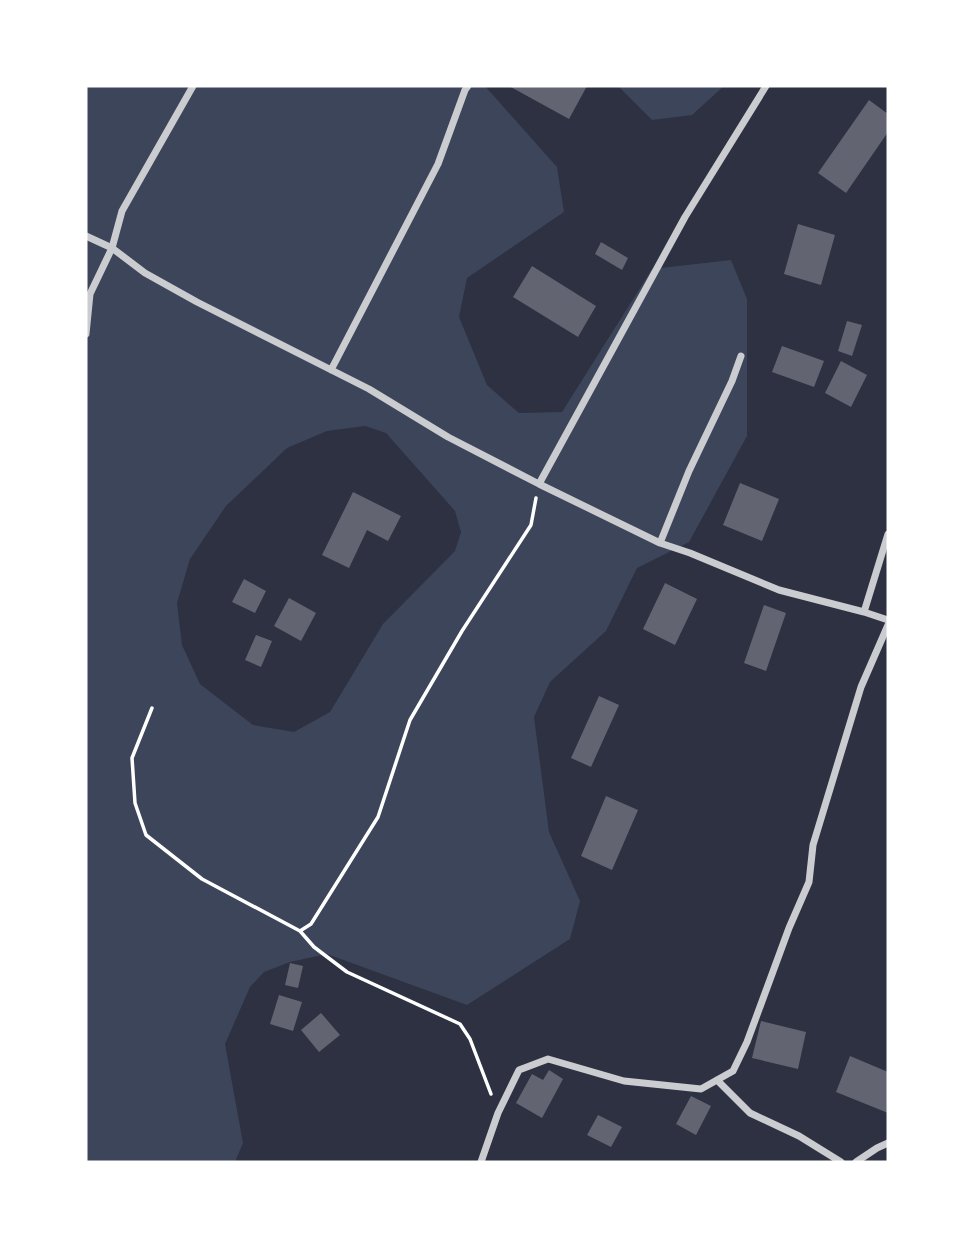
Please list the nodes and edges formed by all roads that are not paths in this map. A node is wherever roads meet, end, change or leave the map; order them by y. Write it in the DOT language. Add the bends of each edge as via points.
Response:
graph roads {
  1 [pos="193,86"];
  2 [pos="468,86"];
  3 [pos="766,86"];
  4 [pos="86,236"];
  5 [pos="112,248"];
  6 [pos="86,334"];
  7 [pos="741,356"];
  8 [pos="331,370"];
  9 [pos="539,484"];
  10 [pos="888,534"];
  11 [pos="660,543"];
  12 [pos="864,612"];
  13 [pos="888,620"];
  14 [pos="888,625"];
  15 [pos="717,1080"];
  16 [pos="888,1143"];
  17 [pos="481,1162"];
  18 [pos="841,1162"];
  19 [pos="856,1162"];
  1 -- 5 [label="street" via="122,211"];
  2 -- 8 [label="street" via="438,164"];
  3 -- 9 [label="street" via="685,216"];
  4 -- 5 [label="street"];
  5 -- 6 [label="street" via="90,294"];
  5 -- 8 [label="street" via="197,302"];
  7 -- 11 [label="street"];
  8 -- 9 [label="street"];
  9 -- 11 [label="street"];
  10 -- 12 [label="street"];
  11 -- 12 [label="street" via="779,590"];
  12 -- 13 [label="street"];
  14 -- 15 [label="street" via="861,687 814,845 809,882 747,1042 733,1071"];
  15 -- 17 [label="street" via="701,1088 624,1081 548,1059 519,1070"];
  15 -- 18 [label="street" via="750,1114"];
  16 -- 19 [label="street"];
}
